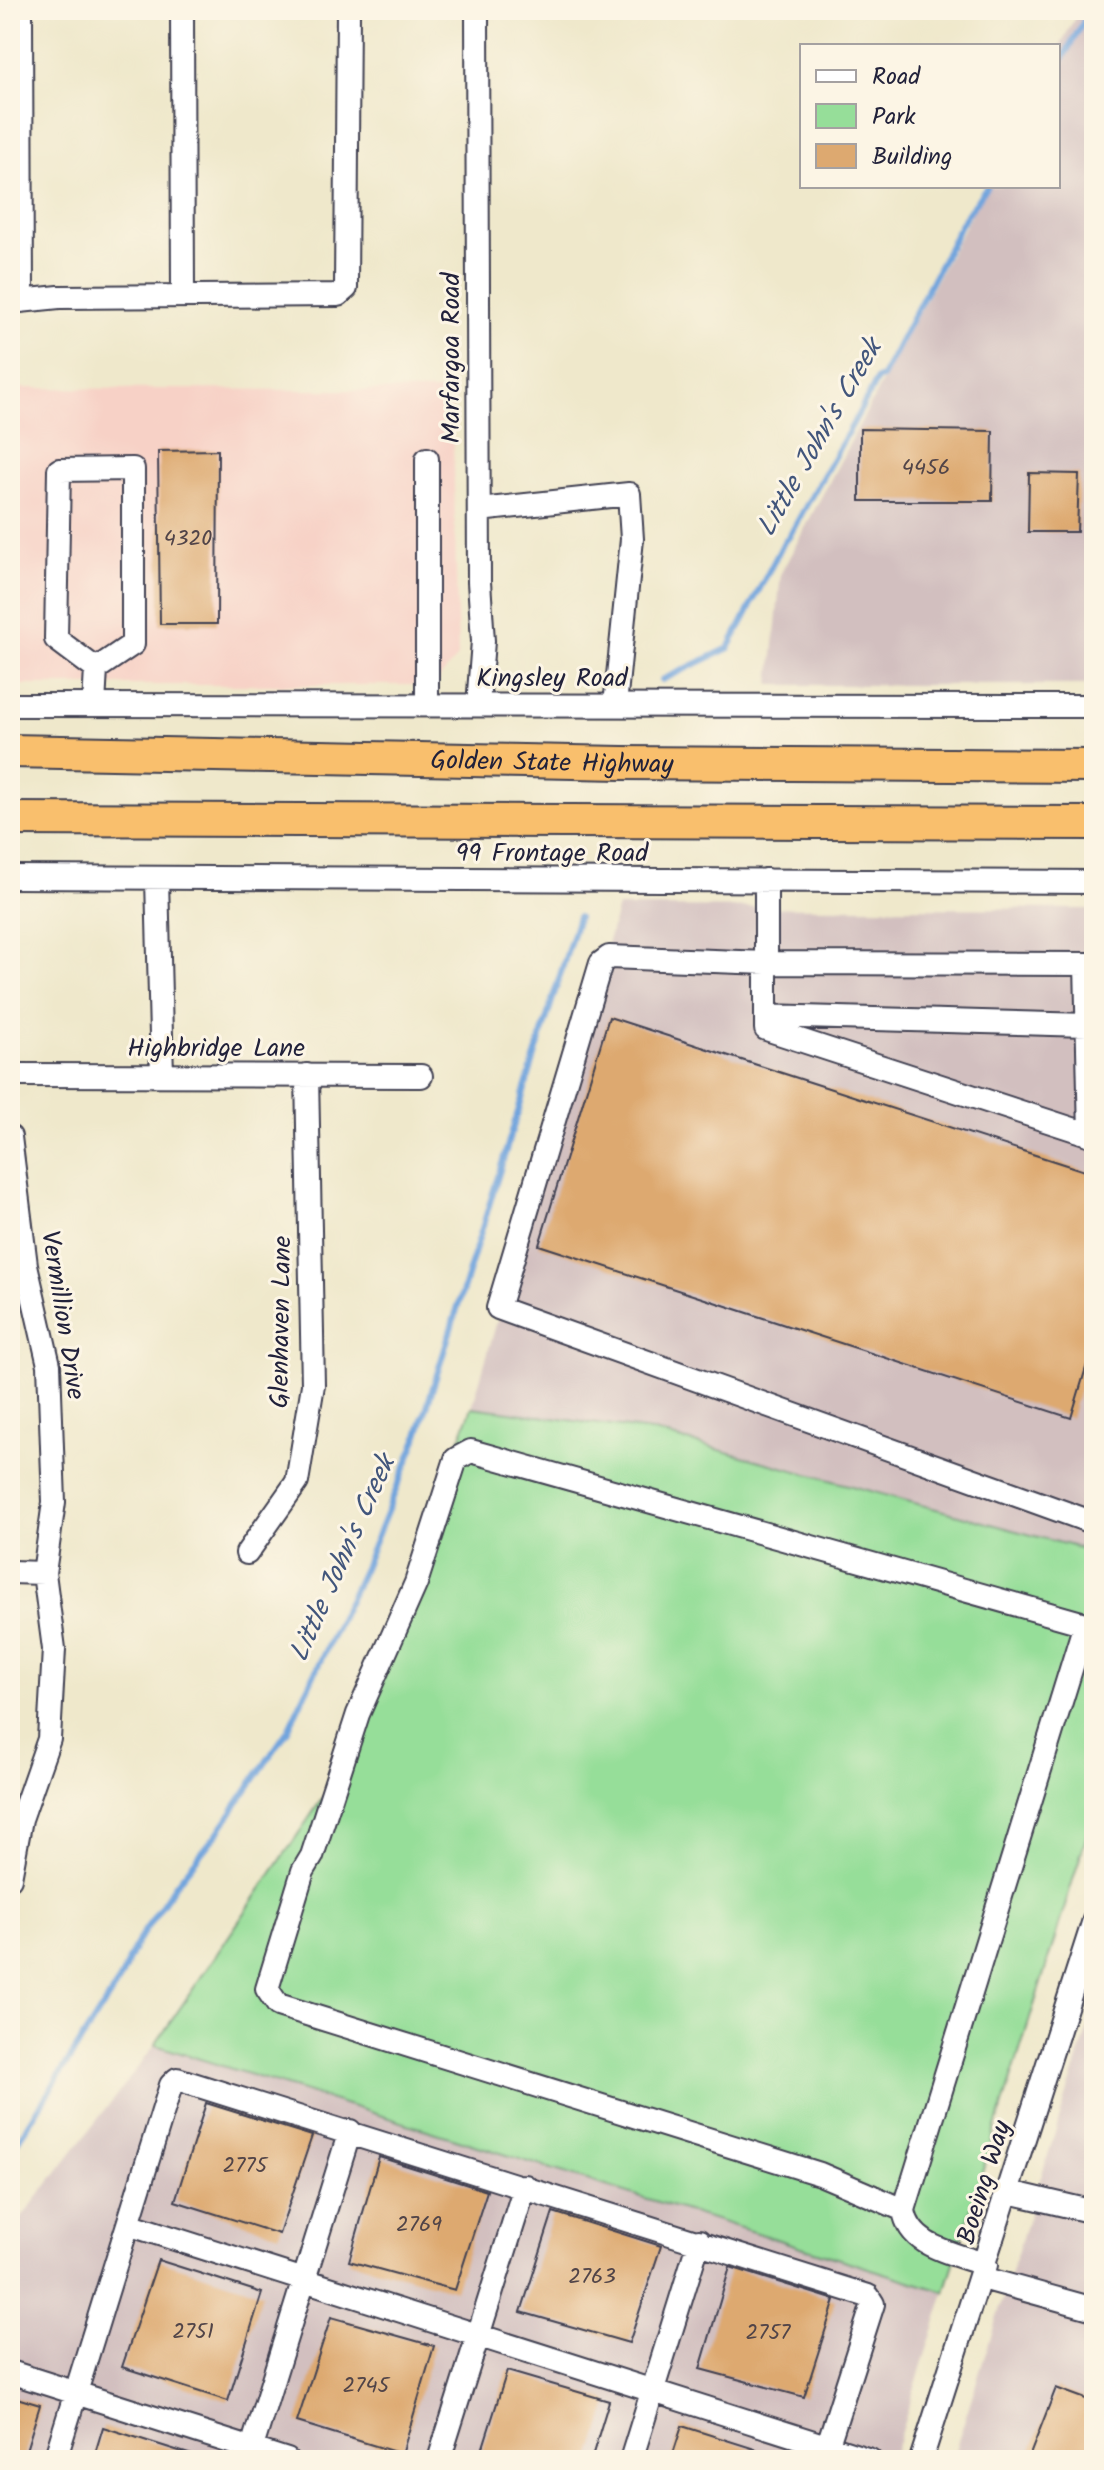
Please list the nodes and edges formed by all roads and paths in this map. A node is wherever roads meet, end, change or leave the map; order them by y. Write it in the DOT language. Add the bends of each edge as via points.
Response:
graph roads {
  1 [pos="21,10"];
  2 [pos="182,10"];
  3 [pos="348,10"];
  4 [pos="477,10"];
  5 [pos="183,296"];
  6 [pos="16,301"];
  7 [pos="427,459"];
  8 [pos="479,510"];
  9 [pos="96,669"];
  10 [pos="10,705"];
  11 [pos="94,705"];
  12 [pos="427,705"];
  13 [pos="478,705"];
  14 [pos="615,705"];
  15 [pos="1094,706"];
  16 [pos="10,751"];
  17 [pos="1094,766"];
  18 [pos="10,819"];
  19 [pos="1094,823"];
  20 [pos="10,877"];
  21 [pos="157,879"];
  22 [pos="766,880"];
  23 [pos="1094,882"];
  24 [pos="766,963"];
  25 [pos="1090,964"];
  26 [pos="766,1016"];
  27 [pos="1087,1025"];
  28 [pos="10,1075"];
  29 [pos="162,1075"];
  30 [pos="307,1075"];
  31 [pos="421,1076"];
  32 [pos="1092,1135"];
  33 [pos="10,1137"];
  34 [pos="1094,1523"];
  35 [pos="247,1553"];
  36 [pos="10,1572"];
  37 [pos="44,1573"];
  38 [pos="1089,1626"];
  39 [pos="10,1878"];
  40 [pos="1094,1920"];
  41 [pos="350,2131"];
  42 [pos="525,2186"];
  43 [pos="1009,2192"];
  44 [pos="904,2210"];
  45 [pos="1094,2212"];
  46 [pos="128,2224"];
  47 [pos="699,2241"];
  48 [pos="984,2272"];
  49 [pos="304,2279"];
  50 [pos="1094,2309"];
  51 [pos="477,2338"];
  52 [pos="10,2372"];
  53 [pos="76,2392"];
  54 [pos="653,2392"];
  55 [pos="826,2453"];
  56 [pos="250,2454"];
  57 [pos="55,2460"];
  58 [pos="287,2460"];
  59 [pos="439,2460"];
  60 [pos="631,2460"];
  61 [pos="870,2460"];
  62 [pos="921,2460"];
  1 -- 6 [label="street"];
  2 -- 5 [label="street"];
  3 -- 5 [label="street" via="346,288 323,298"];
  4 -- 8 [label="street, Marfargoa Road"];
  5 -- 6 [label="street"];
  7 -- 12 [label="street"];
  8 -- 13 [label="street, Marfargoa Road" via="483,641"];
  8 -- 14 [label="street" via="629,494 632,539"];
  9 -- 9 [label="street" via="133,644 133,469 59,470 56,639"];
  9 -- 11 [label="street"];
  10 -- 11 [label="street, Kingsley Road"];
  11 -- 12 [label="street, Kingsley Road"];
  12 -- 13 [label="street, Kingsley Road"];
  13 -- 14 [label="street, Kingsley Road"];
  14 -- 15 [label="street, Kingsley Road"];
  16 -- 17 [label="highway, Golden State Highway"];
  18 -- 19 [label="highway"];
  20 -- 21 [label="street, 99 Frontage Road"];
  21 -- 22 [label="street, 99 Frontage Road"];
  21 -- 29 [label="street"];
  22 -- 23 [label="street, 99 Frontage Road"];
  22 -- 24 [label="street"];
  24 -- 25 [label="street"];
  24 -- 26 [label="street"];
  24 -- 34 [label="street" via="609,957 601,963 498,1308"];
  25 -- 27 [label="street"];
  26 -- 27 [label="street"];
  26 -- 32 [label="street" via="766,1029"];
  27 -- 32 [label="street"];
  28 -- 29 [label="street, Highbridge Lane"];
  29 -- 30 [label="street, Highbridge Lane"];
  30 -- 31 [label="street, Highbridge Lane"];
  30 -- 35 [label="street, Glenhaven Lane" via="313,1385 297,1482"];
  33 -- 37 [label="street, Vermillion Drive" via="26,1265 49,1365 54,1502"];
  36 -- 37 [label="street"];
  37 -- 39 [label="street, Vermillion Drive" via="54,1649 49,1739 21,1819"];
  38 -- 44 [label="street"];
  38 -- 44 [label="street" via="471,1451 456,1459 416,1583 358,1714 303,1871 267,1989 278,2005 820,2174"];
  40 -- 43 [label="street, Boeing Way"];
  41 -- 42 [label="street"];
  41 -- 46 [label="street" via="177,2079"];
  41 -- 49 [label="street"];
  42 -- 47 [label="street"];
  42 -- 51 [label="street"];
  43 -- 45 [label="street"];
  43 -- 48 [label="street, Boeing Way"];
  44 -- 48 [label="street" via="906,2225 916,2238"];
  46 -- 49 [label="street"];
  46 -- 53 [label="street"];
  47 -- 54 [label="street"];
  47 -- 55 [label="street" via="872,2299"];
  48 -- 50 [label="street"];
  48 -- 62 [label="street, Boeing Way"];
  49 -- 51 [label="street"];
  49 -- 56 [label="street"];
  51 -- 54 [label="street"];
  51 -- 59 [label="street"];
  52 -- 53 [label="street"];
  53 -- 56 [label="street"];
  53 -- 57 [label="street"];
  54 -- 55 [label="street"];
  54 -- 60 [label="street"];
  55 -- 61 [label="street"];
  56 -- 58 [label="street"];
}
